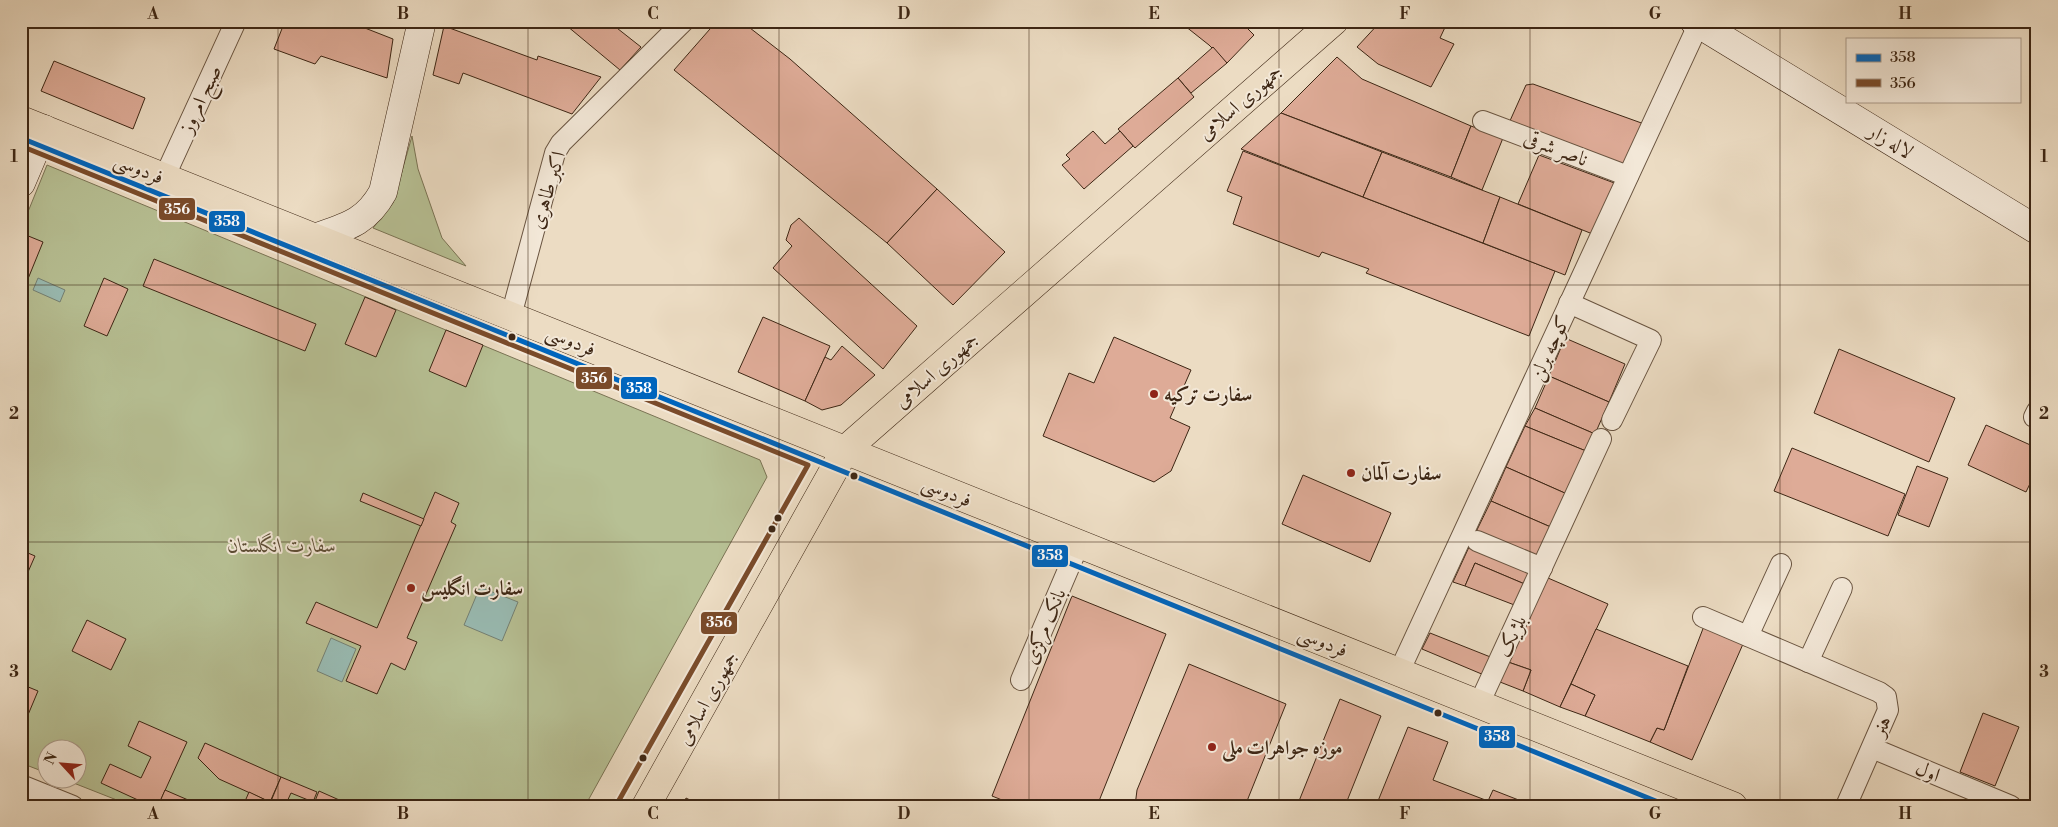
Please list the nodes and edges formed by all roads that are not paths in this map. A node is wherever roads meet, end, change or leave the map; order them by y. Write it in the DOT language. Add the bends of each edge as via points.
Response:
graph roads {
  1 [pos="236,21"];
  2 [pos="422,21"];
  3 [pos="684,21"];
  4 [pos="1334,21"];
  5 [pos="1697,22"];
  6 [pos="1483,121"];
  7 [pos="32,125"];
  8 [pos="1628,176"];
  9 [pos="164,178"];
  10 [pos="21,183"];
  11 [pos="2037,230"];
  12 [pos="314,238"];
  13 [pos="1569,303"];
  14 [pos="511,316"];
  15 [pos="1612,420"];
  16 [pos="1601,440"];
  17 [pos="845,450"];
  18 [pos="1476,541"];
  19 [pos="1079,544"];
  20 [pos="1781,564"];
  21 [pos="1542,568"];
  22 [pos="1842,588"];
  23 [pos="1703,617"];
  24 [pos="1748,636"];
  25 [pos="1808,662"];
  26 [pos="1399,672"];
  27 [pos="1021,680"];
  28 [pos="1479,704"];
  29 [pos="1872,748"];
  30 [pos="21,785"];
  31 [pos="73,806"];
  32 [pos="646,806"];
  33 [pos="1733,806"];
  34 [pos="1846,806"];
  35 [pos="2012,806"];
  1 -- 9 [label="street, صبح امروز"];
  2 -- 12 [label="main road" via="383,192 374,208 354,224"];
  3 -- 14 [label="street, اکبر طاهری" via="555,152"];
  4 -- 17 [label="main road, جمهوری اسلامی"];
  5 -- 8 [label="street, کوچه برلن"];
  5 -- 11 [label="main road, لاله زار"];
  6 -- 8 [label="street, ناصر شرقی"];
  7 -- 9 [label="main road, فردوسی"];
  7 -- 10 [label="main road"];
  8 -- 13 [label="street, کوچه برلن"];
  9 -- 12 [label="main road, فردوسی"];
  12 -- 14 [label="main road, فردوسی"];
  13 -- 15 [label="street" via="1651,340"];
  13 -- 26 [label="street, کوچه برلن"];
  14 -- 17 [label="main road, فردوسی"];
  16 -- 21 [label="street, بلژیک" via="1555,553"];
  17 -- 19 [label="main road, فردوسی"];
  17 -- 32 [label="main road, جمهوری اسلامی"];
  18 -- 21 [label="street"];
  19 -- 26 [label="main road, فردوسی"];
  19 -- 27 [label="street, بانک مرکزی"];
  20 -- 24 [label="street"];
  21 -- 28 [label="street, بلژیک"];
  22 -- 25 [label="street"];
  23 -- 24 [label="street, هنر"];
  24 -- 25 [label="street, هنر"];
  25 -- 29 [label="street, هنر" via="1886,697 1888,710"];
  26 -- 28 [label="main road, فردوسی"];
  28 -- 33 [label="main road, فردوسی"];
  29 -- 34 [label="street, هنر"];
  29 -- 35 [label="street, اول"];
  30 -- 31 [label="street"];
}
